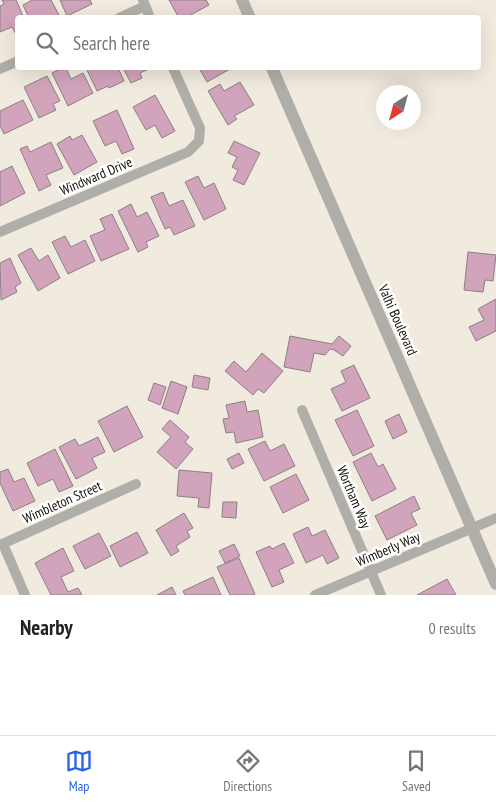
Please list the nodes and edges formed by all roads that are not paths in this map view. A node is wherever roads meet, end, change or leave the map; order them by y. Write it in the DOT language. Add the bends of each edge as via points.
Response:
graph roads {
  1 [pos="242,0"];
  2 [pos="144,3"];
  3 [pos="124,15"];
  4 [pos="149,15"];
  5 [pos="249,15"];
  6 [pos="15,62"];
  7 [pos="0,69"];
  8 [pos="174,70"];
  9 [pos="273,70"];
  10 [pos="0,232"];
  11 [pos="302,410"];
  12 [pos="136,484"];
  13 [pos="496,518"];
  14 [pos="472,528"];
  15 [pos="2,545"];
  16 [pos="370,571"];
  17 [pos="496,584"];
  18 [pos="25,595"];
  19 [pos="315,595"];
  20 [pos="380,595"];
  1 -- 5 [label="street"];
  2 -- 3 [label="street"];
  2 -- 4 [label="street"];
  6 -- 7 [label="street"];
  8 -- 10 [label="street, Windward Drive" via="200,128 199,141 188,152"];
  9 -- 14 [label="street, Valhi Boulevard"];
  11 -- 16 [label="street, Wortham Way"];
  12 -- 15 [label="street, Wimbleton Street"];
  13 -- 14 [label="street, Wimberly Way"];
  14 -- 16 [label="street, Wimberly Way"];
  14 -- 17 [label="street, Valhi Boulevard"];
  15 -- 18 [label="street"];
  16 -- 19 [label="street, Wimberly Way"];
  16 -- 20 [label="street, Wortham Way"];
}
